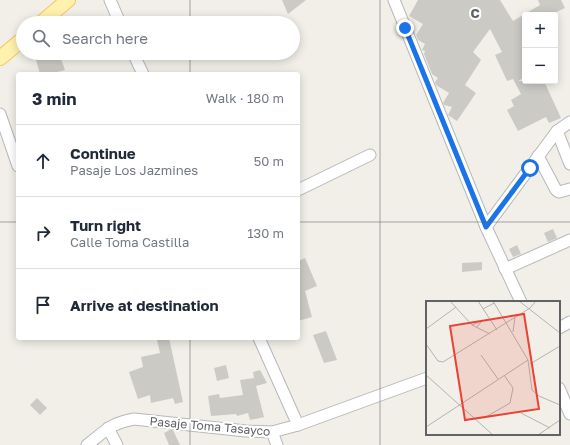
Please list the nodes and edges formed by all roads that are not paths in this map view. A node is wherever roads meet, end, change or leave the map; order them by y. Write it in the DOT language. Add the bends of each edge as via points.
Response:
graph roads {
  1 [pos="68,0"];
  2 [pos="110,0"];
  3 [pos="394,0"];
  4 [pos="49,16"];
  5 [pos="117,16"];
  6 [pos="16,44"];
  7 [pos="0,58"];
  8 [pos="136,60"];
  9 [pos="142,72"];
  10 [pos="0,114"];
  11 [pos="570,122"];
  12 [pos="557,131"];
  13 [pos="370,155"];
  14 [pos="538,156"];
  15 [pos="16,160"];
  16 [pos="570,164"];
  17 [pos="300,189"];
  18 [pos="570,190"];
  19 [pos="486,227"];
  20 [pos="570,240"];
  21 [pos="505,268"];
  22 [pos="521,301"];
  23 [pos="570,322"];
  24 [pos="560,327"];
  25 [pos="260,340"];
  26 [pos="426,378"];
  27 [pos="560,392"];
  28 [pos="570,414"];
  29 [pos="298,425"];
  30 [pos="108,428"];
  31 [pos="272,432"];
  32 [pos="87,445"];
  33 [pos="117,445"];
  34 [pos="277,445"];
  1 -- 4 [label="main road"];
  2 -- 5 [label="street"];
  3 -- 19 [label="street"];
  6 -- 7 [label="main road"];
  8 -- 9 [label="street"];
  10 -- 15 [label="street"];
  11 -- 12 [label="street"];
  12 -- 14 [label="street"];
  12 -- 16 [label="street"];
  13 -- 17 [label="street"];
  14 -- 18 [label="street" via="556,190"];
  14 -- 19 [label="street"];
  19 -- 21 [label="street"];
  20 -- 21 [label="street"];
  21 -- 22 [label="street"];
  23 -- 24 [label="street"];
  25 -- 29 [label="street"];
  26 -- 29 [label="street, Pasaje Toma Tasayco"];
  27 -- 28 [label="street"];
  29 -- 31 [label="street, Pasaje Toma Tasayco"];
  30 -- 31 [label="street, Pasaje Toma Tasayco" via="118,422 134,419"];
  30 -- 32 [label="street, Pasaje Toma Tasayco"];
  30 -- 33 [label="street"];
  31 -- 34 [label="street"];
}
